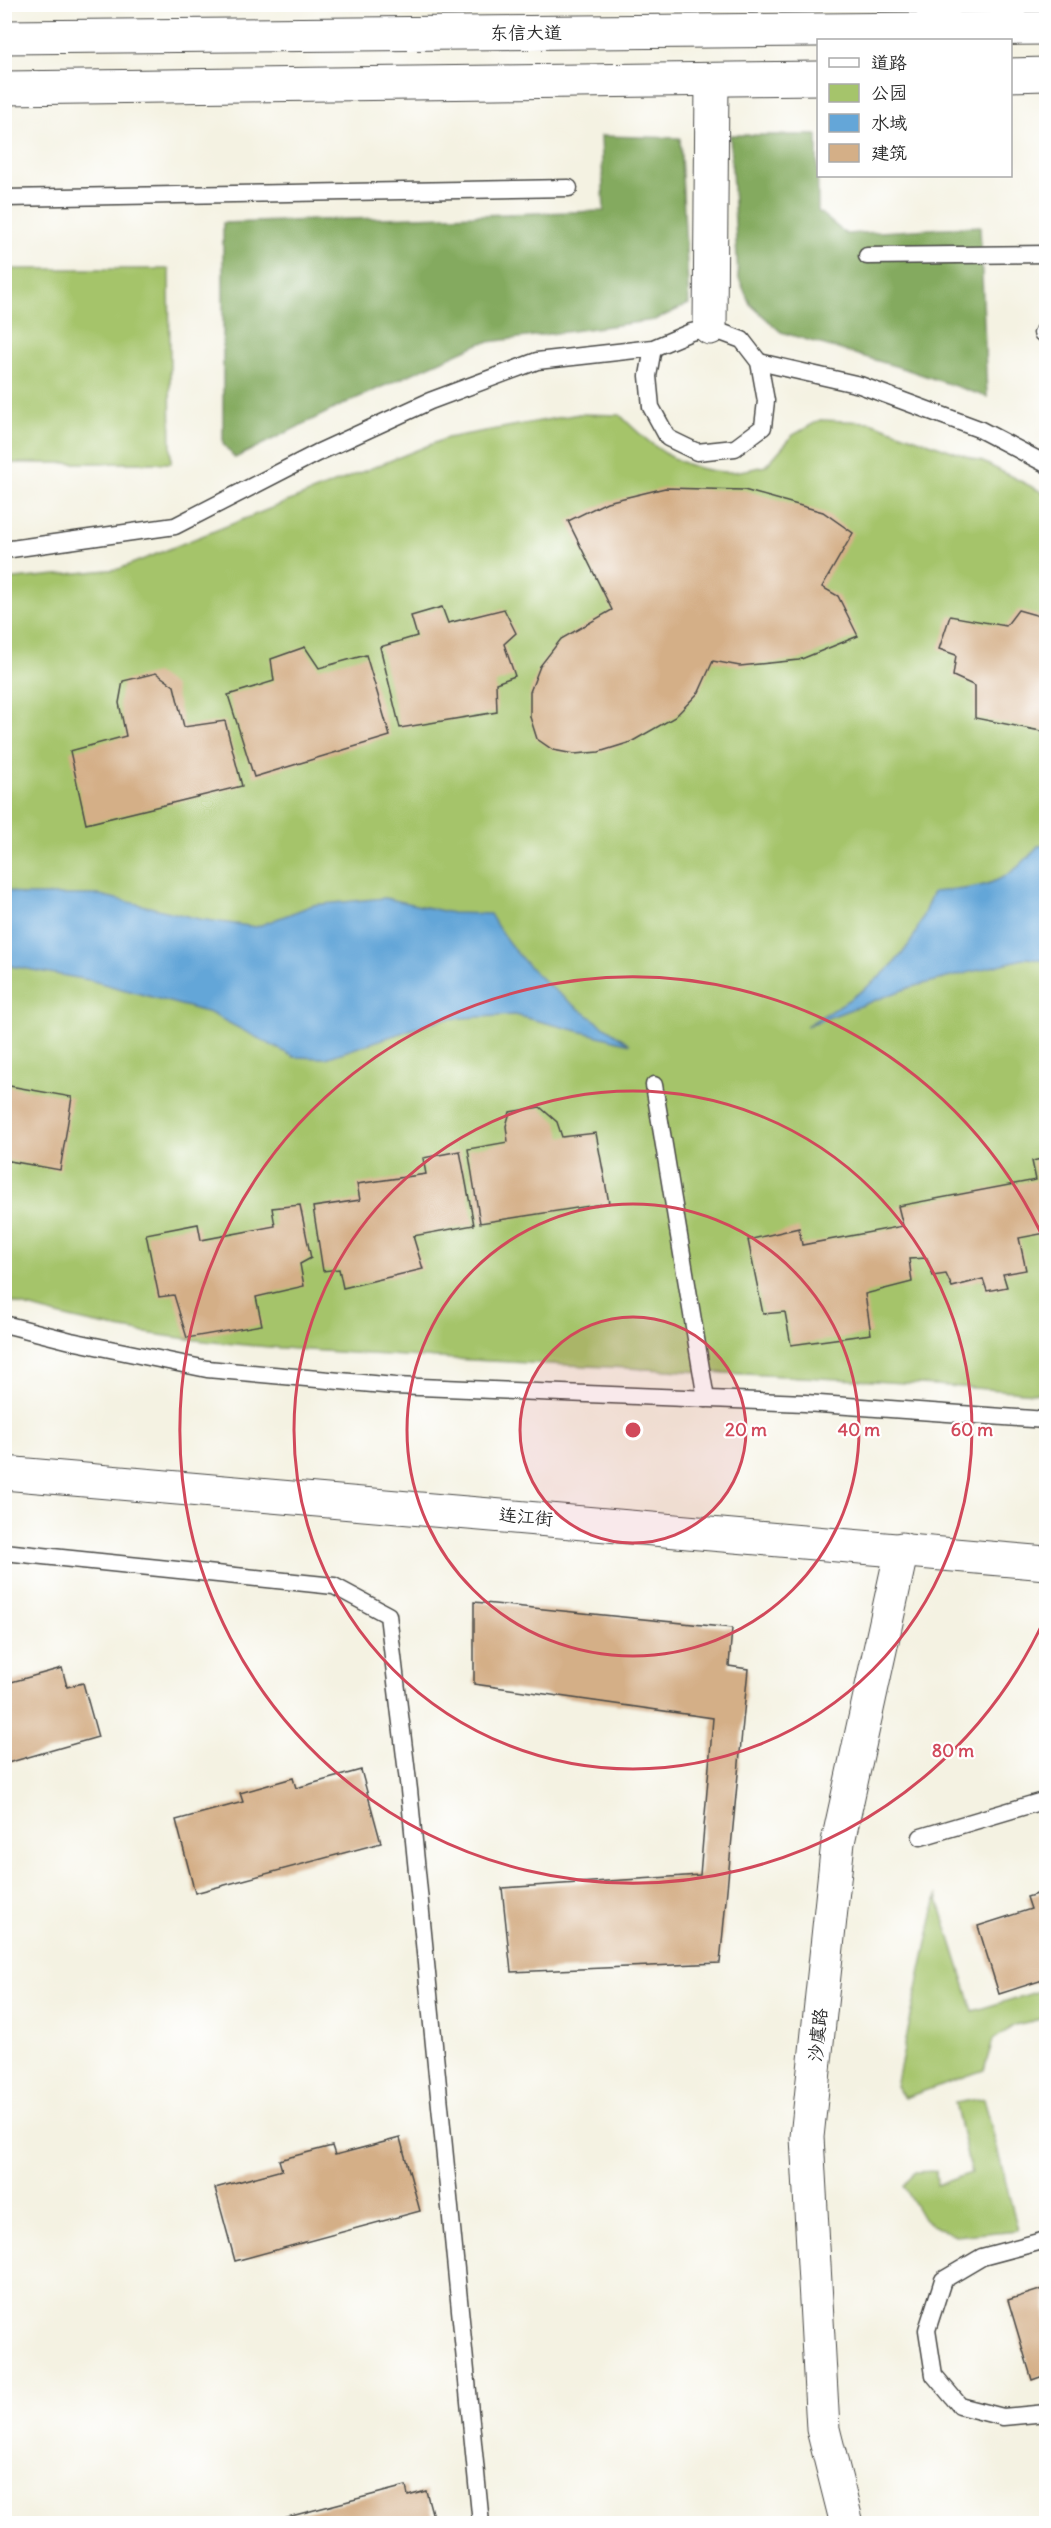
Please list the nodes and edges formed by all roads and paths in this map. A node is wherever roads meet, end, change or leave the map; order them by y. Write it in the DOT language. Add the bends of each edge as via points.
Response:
graph roads {
  1 [pos="952,17"];
  2 [pos="1047,28"];
  3 [pos="4,37"];
  4 [pos="1047,74"];
  5 [pos="1012,75"];
  6 [pos="817,78"];
  7 [pos="712,81"];
  8 [pos="4,88"];
  9 [pos="569,188"];
  10 [pos="4,198"];
  11 [pos="1047,254"];
  12 [pos="867,256"];
  13 [pos="710,328"];
  14 [pos="652,348"];
  15 [pos="759,362"];
  16 [pos="1047,464"];
  17 [pos="4,550"];
  18 [pos="654,1085"];
  19 [pos="4,1324"];
  20 [pos="706,1399"];
  21 [pos="1047,1420"];
  22 [pos="4,1473"];
  23 [pos="902,1550"];
  24 [pos="4,1552"];
  25 [pos="1047,1563"];
  26 [pos="1047,1800"];
  27 [pos="921,1837"];
  28 [pos="1047,2240"];
  29 [pos="1047,2413"];
  30 [pos="481,2523"];
  31 [pos="847,2523"];
  1 -- 2 [label="street, 东信大道"];
  1 -- 3 [label="street, 东信大道"];
  4 -- 5 [label="street"];
  6 -- 7 [label="street"];
  7 -- 8 [label="street"];
  7 -- 13 [label="street"];
  9 -- 10 [label="lane"];
  11 -- 12 [label="lane"];
  13 -- 14 [label="lane"];
  13 -- 15 [label="lane" via="742,340"];
  14 -- 15 [label="lane" via="648,376 651,407 668,438 697,452 735,448 763,428 766,400"];
  14 -- 17 [label="lane" via="537,361 430,400 175,526"];
  15 -- 16 [label="lane" via="860,385 979,429"];
  18 -- 20 [label="lane"];
  19 -- 20 [label="lane" via="207,1369 395,1386"];
  20 -- 21 [label="lane"];
  22 -- 23 [label="street, 连江街"];
  23 -- 25 [label="street, 连江街"];
  23 -- 31 [label="street, 沙虞路" via="838,1842 807,2136 823,2429"];
  24 -- 30 [label="lane" via="334,1586 388,1615 409,1790"];
  26 -- 27 [label="lane"];
  28 -- 29 [label="lane" via="982,2257 943,2280 927,2330 934,2375 960,2406 1004,2417"];
}
